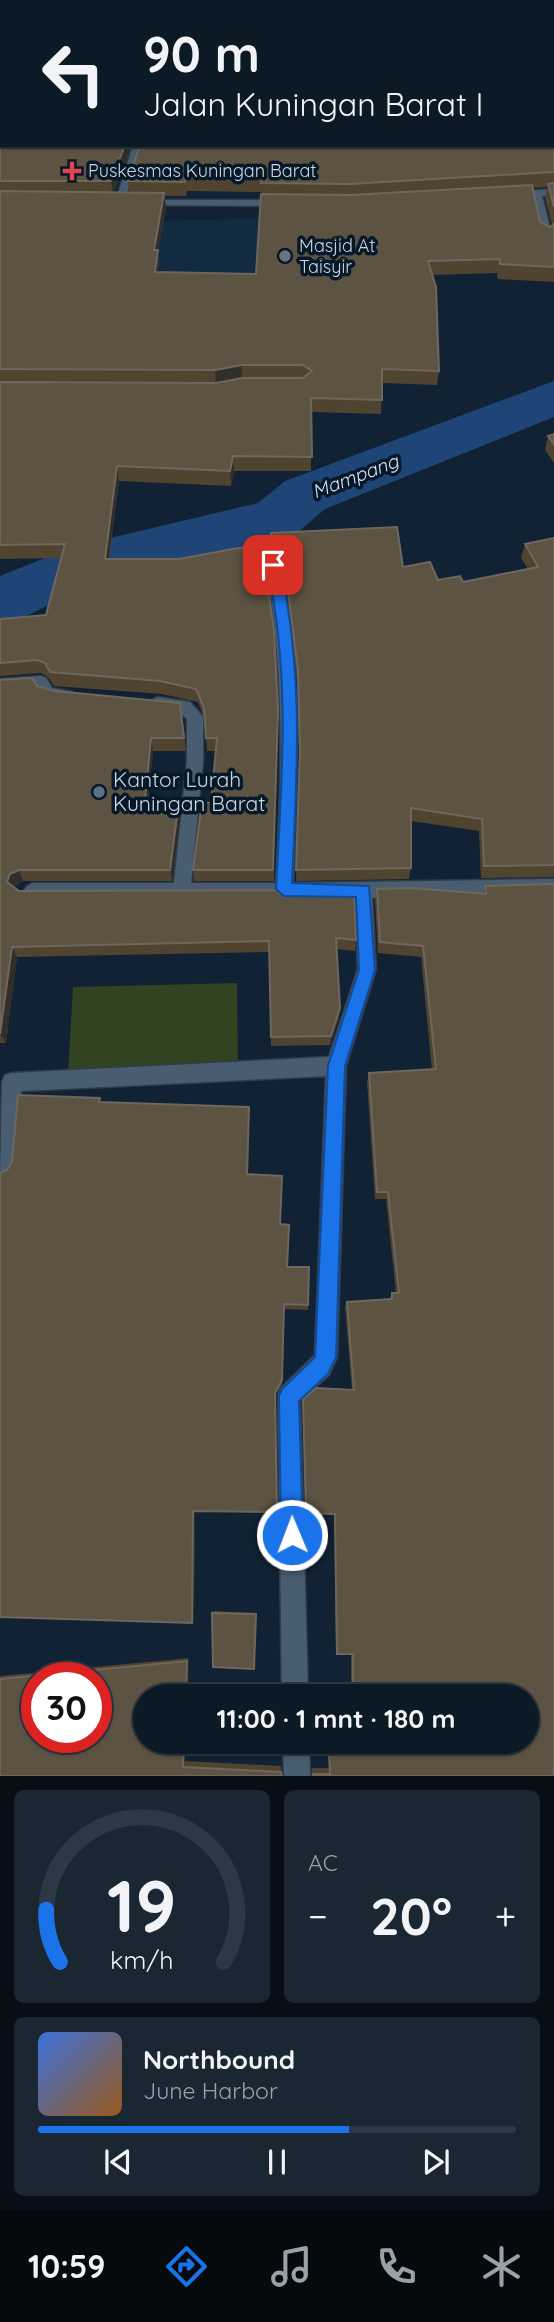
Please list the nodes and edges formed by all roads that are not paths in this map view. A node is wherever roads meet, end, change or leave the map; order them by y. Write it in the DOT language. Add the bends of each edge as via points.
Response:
graph roads {
  1 [pos="137,147"];
  2 [pos="554,192"];
  3 [pos="537,193"];
  4 [pos="497,196"];
  5 [pos="106,201"];
  6 [pos="119,202"];
  7 [pos="295,204"];
  8 [pos="546,236"];
  9 [pos="273,565"];
  10 [pos="0,685"];
  11 [pos="88,698"];
  12 [pos="137,702"];
  13 [pos="554,886"];
  14 [pos="284,889"];
  15 [pos="182,890"];
  16 [pos="363,891"];
  17 [pos="23,892"];
  18 [pos="336,1066"];
  19 [pos="0,1169"];
  20 [pos="295,1684"];
  21 [pos="296,1754"];
  22 [pos="297,1776"];
  1 -- 6 [label="street"];
  2 -- 3 [label="street"];
  3 -- 4 [label="street"];
  3 -- 8 [label="street"];
  5 -- 6 [label="street"];
  6 -- 7 [label="street"];
  9 -- 14 [label="street" via="284,613 290,675"];
  10 -- 11 [label="street" via="41,682 47,693"];
  12 -- 15 [label="street" via="184,706 195,717"];
  13 -- 16 [label="street"];
  14 -- 15 [label="street"];
  14 -- 16 [label="street"];
  15 -- 17 [label="street"];
  16 -- 18 [label="street" via="367,970"];
  18 -- 19 [label="street" via="12,1082 5,1168"];
  18 -- 20 [label="street" via="326,1357 289,1401"];
  21 -- 22 [label="street"];
}
